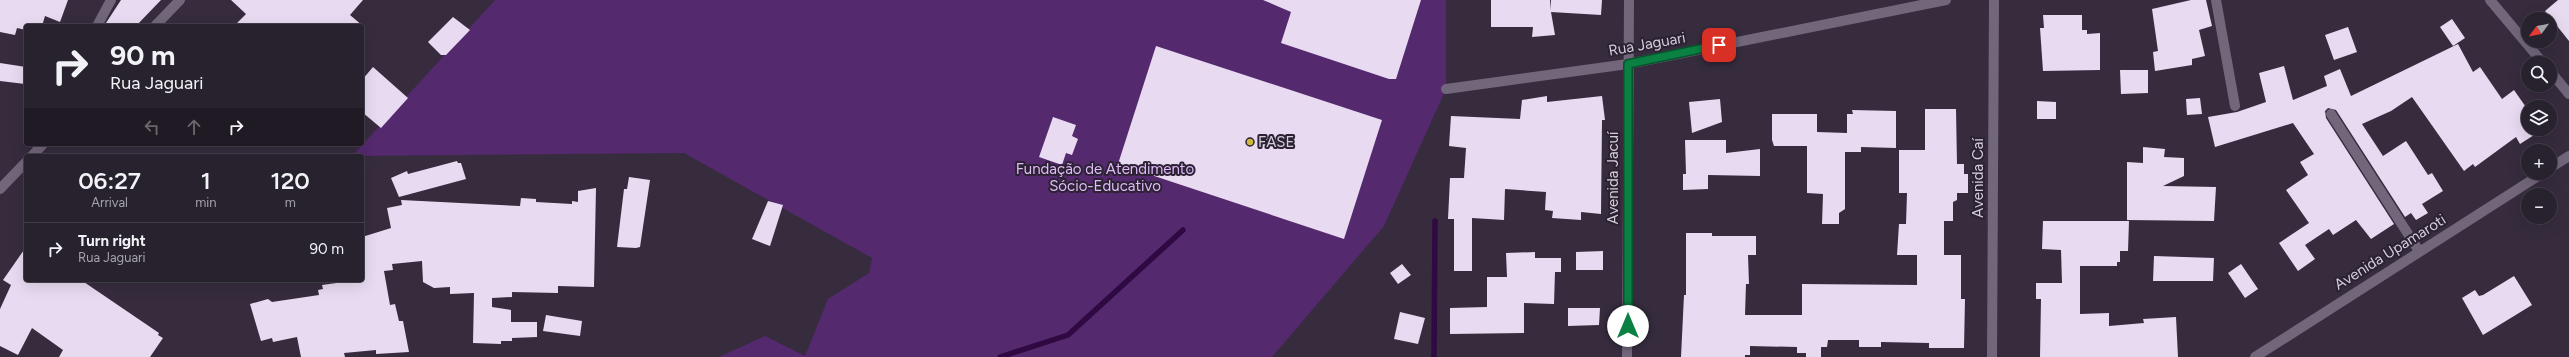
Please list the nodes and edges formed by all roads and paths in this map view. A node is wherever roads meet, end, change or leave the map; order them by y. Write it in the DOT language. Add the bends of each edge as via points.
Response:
graph roads {
  1 [pos="111,0"];
  2 [pos="180,0"];
  3 [pos="1629,0"];
  4 [pos="1946,0"];
  5 [pos="1994,0"];
  6 [pos="2216,0"];
  7 [pos="2490,0"];
  8 [pos="98,24"];
  9 [pos="158,24"];
  10 [pos="2537,56"];
  11 [pos="1628,64"];
  12 [pos="2557,79"];
  13 [pos="1446,89"];
  14 [pos="2569,94"];
  15 [pos="2235,106"];
  16 [pos="2331,114"];
  17 [pos="41,146"];
  18 [pos="34,154"];
  19 [pos="2569,156"];
  20 [pos="24,164"];
  21 [pos="2557,164"];
  22 [pos="2531,180"];
  23 [pos="0,189"];
  24 [pos="2420,251"];
  25 [pos="1627,357"];
  26 [pos="1992,357"];
  27 [pos="2255,357"];
  1 -- 8 [label="street"];
  2 -- 9 [label="street"];
  3 -- 11 [label="street, Avenida Jacuí"];
  4 -- 11 [label="street, Rua Jaguari"];
  5 -- 26 [label="street, Avenida Caí"];
  6 -- 15 [label="street"];
  7 -- 10 [label="street"];
  11 -- 13 [label="street, Rua Jaguari"];
  11 -- 25 [label="street, Avenida Jacuí"];
  12 -- 14 [label="street"];
  16 -- 24 [label="street"];
  17 -- 18 [label="street"];
  19 -- 21 [label="street"];
  20 -- 23 [label="street"];
  22 -- 24 [label="street, Avenida Upamaroti"];
  24 -- 27 [label="street, Avenida Upamaroti"];
}
